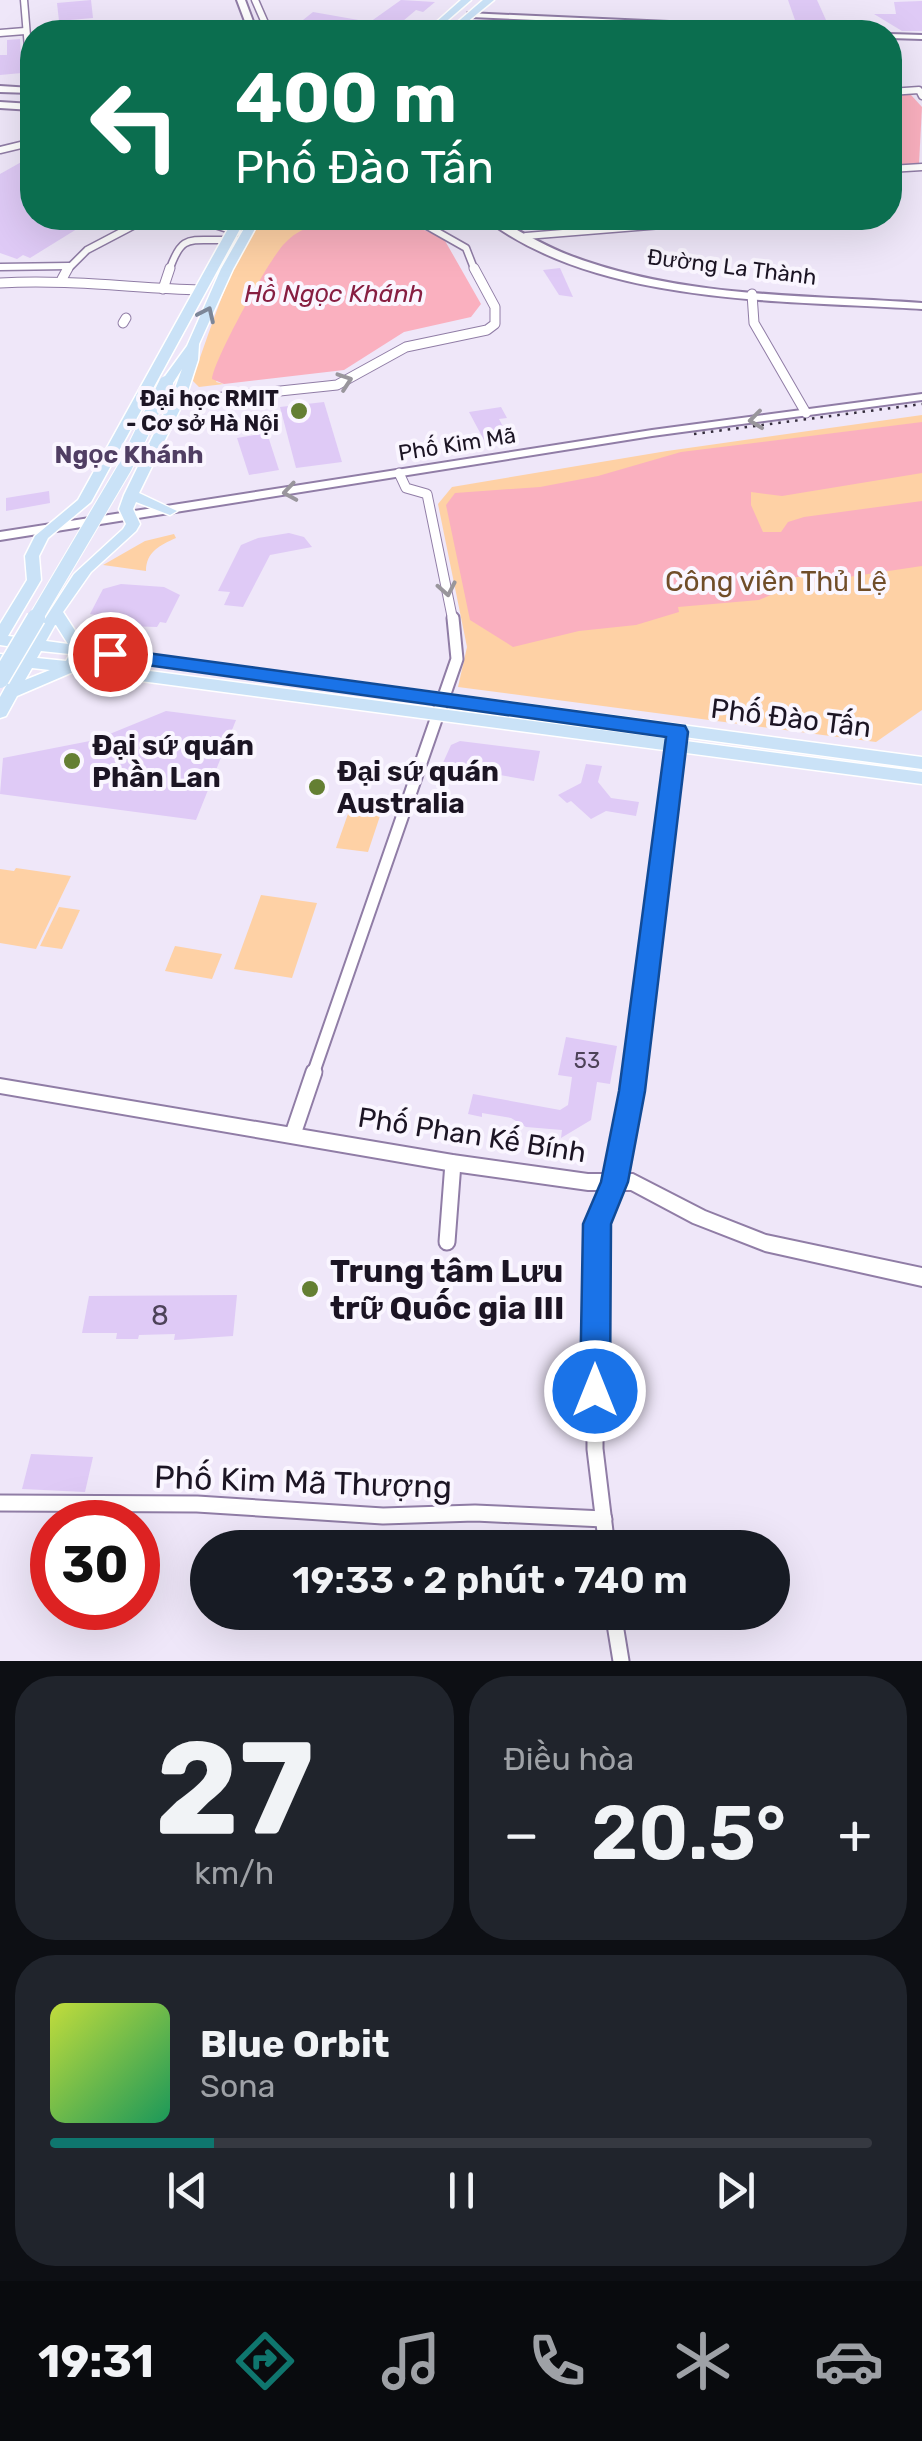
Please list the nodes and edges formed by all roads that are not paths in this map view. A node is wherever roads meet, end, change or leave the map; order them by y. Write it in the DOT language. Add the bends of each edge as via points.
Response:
graph roads {
  1 [pos="466,0"];
  2 [pos="489,0"];
  3 [pos="256,3"];
  4 [pos="242,4"];
  5 [pos="452,12"];
  6 [pos="471,16"];
  7 [pos="517,18"];
  8 [pos="443,20"];
  9 [pos="466,20"];
  10 [pos="506,20"];
  11 [pos="558,20"];
  12 [pos="126,230"];
  13 [pos="434,230"];
  14 [pos="514,230"];
  15 [pos="600,230"];
  16 [pos="237,231"];
  17 [pos="526,236"];
  18 [pos="69,266"];
  19 [pos="0,268"];
  20 [pos="62,279"];
  21 [pos="0,283"];
  22 [pos="163,289"];
  23 [pos="200,290"];
  24 [pos="752,294"];
  25 [pos="922,306"];
  26 [pos="172,343"];
  27 [pos="193,344"];
  28 [pos="166,384"];
  29 [pos="179,397"];
  30 [pos="922,397"];
  31 [pos="806,413"];
  32 [pos="398,473"];
  33 [pos="96,483"];
  34 [pos="134,489"];
  35 [pos="170,510"];
  36 [pos="127,517"];
  37 [pos="46,530"];
  38 [pos="0,536"];
  39 [pos="34,580"];
  40 [pos="75,582"];
  41 [pos="57,614"];
  42 [pos="0,638"];
  43 [pos="39,645"];
  44 [pos="80,650"];
  45 [pos="0,659"];
  46 [pos="28,663"];
  47 [pos="71,667"];
  48 [pos="6,686"];
  49 [pos="343,694"];
  50 [pos="442,709"];
  51 [pos="0,712"];
  52 [pos="677,738"];
  53 [pos="922,762"];
  54 [pos="922,778"];
  55 [pos="0,1086"];
  56 [pos="293,1134"];
  57 [pos="453,1164"];
  58 [pos="615,1182"];
  59 [pos="447,1242"];
  60 [pos="922,1277"];
  61 [pos="0,1503"];
  62 [pos="604,1519"];
  63 [pos="605,1530"];
  64 [pos="615,1630"];
  65 [pos="621,1661"];
  1 -- 5 [label="main road"];
  2 -- 6 [label="main road"];
  3 -- 4 [label="street"];
  5 -- 6 [label="main road"];
  5 -- 8 [label="main road"];
  6 -- 7 [label="main road"];
  6 -- 9 [label="main road"];
  7 -- 10 [label="main road"];
  7 -- 11 [label="main road"];
  12 -- 18 [label="street"];
  29 -- 13 [label="street, one-way" via="348,383 406,347 487,330 496,324 495,307 466,248"];
  14 -- 17 [label="main road, Đường La Thành"];
  15 -- 17 [label="street"];
  16 -- 22 [label="street" via="184,241"];
  16 -- 23 [label="main road"];
  27 -- 16 [label="main road, one-way"];
  17 -- 24 [label="main road, Đường La Thành" via="582,264"];
  18 -- 19 [label="street"];
  18 -- 20 [label="street"];
  20 -- 21 [label="street"];
  20 -- 22 [label="street"];
  22 -- 23 [label="street"];
  23 -- 26 [label="main road"];
  24 -- 25 [label="main road, Đường La Thành"];
  24 -- 31 [label="street" via="754,323"];
  26 -- 28 [label="main road"];
  26 -- 33 [label="main road"];
  27 -- 28 [label="main road"];
  27 -- 29 [label="main road"];
  28 -- 48 [label="main road, bridge"];
  29 -- 34 [label="main road"];
  30 -- 31 [label="main road, Phố Kim Mã"];
  31 -- 32 [label="main road, Phố Kim Mã, one-way"];
  32 -- 35 [label="main road, Phố Kim Mã, one-way"];
  32 -- 50 [label="street, one-way" via="406,488 426,494 458,643"];
  33 -- 34 [label="main road" via="106,491"];
  33 -- 37 [label="main road" via="84,502"];
  34 -- 35 [label="main road"];
  34 -- 36 [label="main road"];
  35 -- 36 [label="main road, Phố Kim Mã"];
  36 -- 37 [label="main road, Phố Kim Mã"];
  36 -- 40 [label="main road" via="133,524 127,537 100,552"];
  37 -- 38 [label="main road, Phố Kim Mã"];
  37 -- 39 [label="main road" via="32,555"];
  39 -- 40 [label="main road" via="56,575"];
  39 -- 42 [label="main road"];
  40 -- 41 [label="main road"];
  41 -- 43 [label="main road"];
  41 -- 44 [label="main road"];
  42 -- 43 [label="main road, Phố Đào Tấn"];
  43 -- 44 [label="main road, Phố Đào Tấn"];
  43 -- 46 [label="main road"];
  44 -- 47 [label="main road"];
  44 -- 49 [label="main road, Phố Đào Tấn"];
  45 -- 46 [label="main road, Phố Đào Tấn"];
  46 -- 47 [label="main road, Phố Đào Tấn"];
  46 -- 48 [label="main road"];
  47 -- 48 [label="main road"];
  47 -- 49 [label="main road, Phố Đào Tấn"];
  48 -- 51 [label="main road"];
  49 -- 50 [label="main road, Phố Đào Tấn"];
  50 -- 52 [label="main road, Phố Đào Tấn"];
  50 -- 56 [label="street"];
  52 -- 53 [label="main road, Phố Đào Tấn"];
  52 -- 54 [label="main road, Phố Đào Tấn"];
  52 -- 58 [label="street"];
  55 -- 56 [label="main road, Phố Phan Kế Bính"];
  56 -- 57 [label="main road, Phố Phan Kế Bính"];
  57 -- 58 [label="main road, Phố Phan Kế Bính"];
  57 -- 59 [label="street"];
  58 -- 60 [label="main road, Phố Phan Kế Bính" via="641,1184 699,1217 766,1243"];
  58 -- 62 [label="street" via="601,1208 595,1246 595,1449"];
  61 -- 62 [label="street, Phố Kim Mã Thượng"];
  62 -- 63 [label="street"];
  64 -- 65 [label="street"];
}
